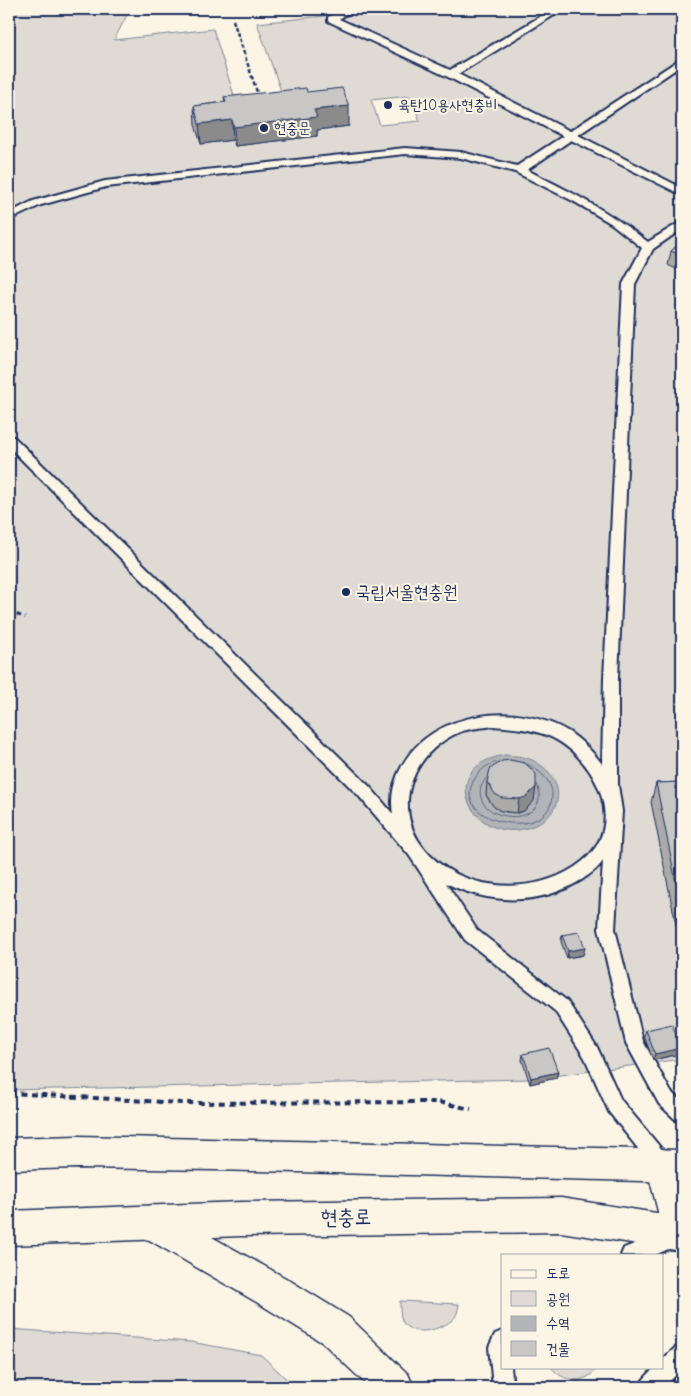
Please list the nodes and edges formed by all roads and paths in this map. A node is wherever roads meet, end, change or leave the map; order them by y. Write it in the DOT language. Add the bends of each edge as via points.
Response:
graph roads {
  1 [pos="350,9"];
  2 [pos="559,9"];
  3 [pos="233,20"];
  4 [pos="682,62"];
  5 [pos="450,74"];
  6 [pos="261,102"];
  7 [pos="572,135"];
  8 [pos="519,170"];
  9 [pos="682,192"];
  10 [pos="9,217"];
  11 [pos="682,224"];
  12 [pos="648,247"];
  13 [pos="9,440"];
  14 [pos="9,610"];
  15 [pos="25,618"];
  16 [pos="614,811"];
  17 [pos="415,850"];
  18 [pos="9,1093"];
  19 [pos="471,1110"];
  20 [pos="682,1114"];
  21 [pos="9,1154"];
  22 [pos="672,1166"];
  23 [pos="150,1222"];
  24 [pos="9,1228"];
  25 [pos="682,1235"];
  26 [pos="634,1254"];
  27 [pos="501,1343"];
  28 [pos="682,1355"];
  29 [pos="501,1367"];
  30 [pos="501,1368"];
  31 [pos="394,1387"];
  32 [pos="503,1387"];
  33 [pos="650,1387"];
  1 -- 5 [label="lane" via="331,19"];
  2 -- 5 [label="lane"];
  3 -- 6 [label="path"];
  4 -- 7 [label="lane"];
  5 -- 7 [label="lane"];
  7 -- 8 [label="lane"];
  7 -- 9 [label="lane"];
  8 -- 10 [label="lane" via="461,155 405,151 105,184 37,204"];
  8 -- 12 [label="lane" via="616,222"];
  11 -- 12 [label="lane"];
  12 -- 16 [label="lane" via="629,284 612,678 610,785"];
  13 -- 17 [label="lane" via="357,784"];
  14 -- 15 [label="path"];
  16 -- 17 [label="lane" via="609,838 594,862 569,880 538,892 503,894 468,887 438,871"];
  16 -- 17 [label="lane" via="606,782 589,756 562,736 529,723 493,720 459,726 431,742 409,764 399,791 401,821"];
  16 -- 20 [label="lane" via="607,929 635,1043 665,1098"];
  17 -- 22 [label="lane" via="470,935 561,1006 591,1053 615,1106"];
  18 -- 19 [label="path" via="181,1103 438,1102"];
  21 -- 22 [label="main road" via="214,1154"];
  22 -- 25 [label="main road"];
  23 -- 24 [label="main road, 현충로"];
  23 -- 25 [label="main road, 현충로" via="561,1215"];
  23 -- 31 [label="main road" via="336,1330"];
  25 -- 26 [label="lane"];
  27 -- 29 [label="lane"];
  28 -- 33 [label="lane"];
  30 -- 32 [label="lane"];
}
